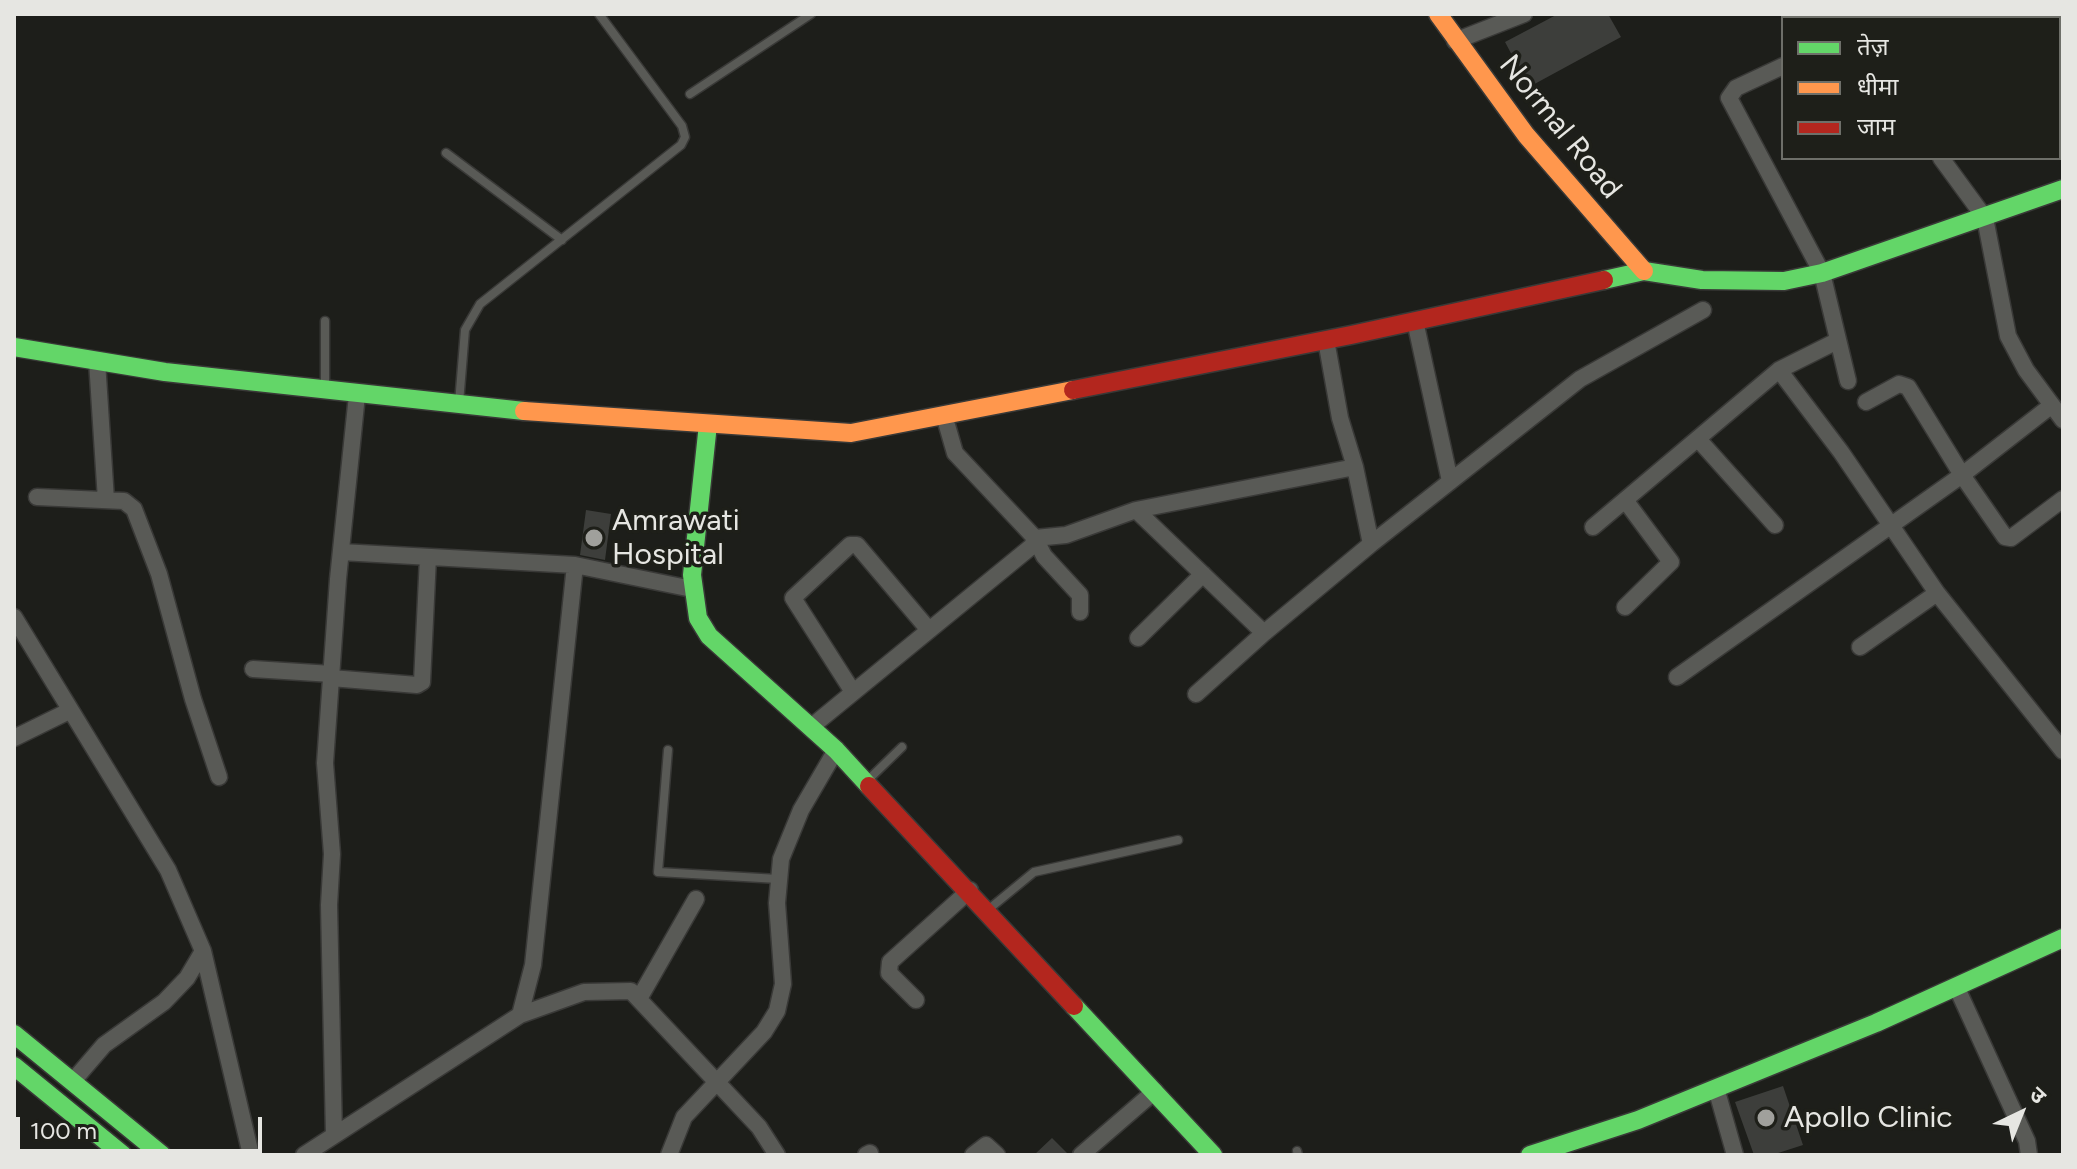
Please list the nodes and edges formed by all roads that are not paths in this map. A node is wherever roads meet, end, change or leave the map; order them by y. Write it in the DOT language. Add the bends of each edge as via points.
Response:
graph roads {
  1 [pos="599,14"];
  2 [pos="811,14"];
  3 [pos="1438,14"];
  4 [pos="1524,14"];
  5 [pos="1455,41"];
  6 [pos="1781,67"];
  7 [pos="690,94"];
  8 [pos="446,153"];
  9 [pos="1942,160"];
  10 [pos="2063,189"];
  11 [pos="1985,218"];
  12 [pos="562,240"];
  13 [pos="1644,271"];
  14 [pos="1822,273"];
  15 [pos="1703,310"];
  16 [pos="325,321"];
  17 [pos="1415,321"];
  18 [pos="1326,340"];
  19 [pos="1837,341"];
  20 [pos="14,347"];
  21 [pos="97,361"];
  22 [pos="1779,370"];
  23 [pos="1848,381"];
  24 [pos="325,391"];
  25 [pos="357,395"];
  26 [pos="1866,402"];
  27 [pos="2052,405"];
  28 [pos="458,406"];
  29 [pos="944,415"];
  30 [pos="2063,420"];
  31 [pos="708,424"];
  32 [pos="1698,439"];
  33 [pos="1355,467"];
  34 [pos="1962,475"];
  35 [pos="1450,481"];
  36 [pos="37,497"];
  37 [pos="2063,499"];
  38 [pos="106,500"];
  39 [pos="1625,500"];
  40 [pos="1136,510"];
  41 [pos="1775,525"];
  42 [pos="1593,527"];
  43 [pos="1889,527"];
  44 [pos="1035,538"];
  45 [pos="1371,544"];
  46 [pos="341,552"];
  47 [pos="428,557"];
  48 [pos="575,565"];
  49 [pos="1203,574"];
  50 [pos="692,589"];
  51 [pos="1937,593"];
  52 [pos="1625,607"];
  53 [pos="1080,612"];
  54 [pos="14,617"];
  55 [pos="929,630"];
  56 [pos="1264,633"];
  57 [pos="1138,638"];
  58 [pos="1860,647"];
  59 [pos="253,669"];
  60 [pos="332,676"];
  61 [pos="1677,677"];
  62 [pos="853,692"];
  63 [pos="1196,694"];
  64 [pos="69,711"];
  65 [pos="811,727"];
  66 [pos="14,738"];
  67 [pos="902,747"];
  68 [pos="668,750"];
  69 [pos="836,750"];
  70 [pos="2063,751"];
  71 [pos="219,777"];
  72 [pos="866,781"];
  73 [pos="1178,840"];
  74 [pos="778,879"];
  75 [pos="970,890"];
  76 [pos="696,899"];
  77 [pos="988,910"];
  78 [pos="2063,938"];
  79 [pos="203,951"];
  80 [pos="1956,986"];
  81 [pos="640,997"];
  82 [pos="916,1000"];
  83 [pos="520,1015"];
  84 [pos="14,1034"];
  85 [pos="14,1066"];
  86 [pos="73,1081"];
  87 [pos="716,1081"];
  88 [pos="1716,1088"];
  89 [pos="1155,1091"];
  90 [pos="334,1135"];
  91 [pos="1574,1148"];
  92 [pos="123,1155"];
  93 [pos="162,1155"];
  94 [pos="251,1155"];
  95 [pos="304,1155"];
  96 [pos="669,1155"];
  97 [pos="777,1155"];
  98 [pos="973,1155"];
  99 [pos="997,1155"];
  100 [pos="1081,1155"];
  101 [pos="1213,1155"];
  102 [pos="1530,1155"];
  103 [pos="1735,1155"];
  104 [pos="2028,1155"];
  1 -- 12 [label="lane" via="685,137"];
  2 -- 7 [label="lane"];
  3 -- 5 [label="main road, Normal Road"];
  4 -- 5 [label="street"];
  5 -- 13 [label="main road, Normal Road" via="1526,135"];
  6 -- 14 [label="street" via="1736,88 1729,98"];
  8 -- 12 [label="lane"];
  9 -- 11 [label="street"];
  10 -- 11 [label="main road"];
  11 -- 14 [label="main road"];
  11 -- 27 [label="street" via="2008,336"];
  12 -- 28 [label="lane" via="480,304 471,317 463,343"];
  13 -- 14 [label="main road" via="1784,281"];
  13 -- 17 [label="main road"];
  14 -- 19 [label="street"];
  15 -- 35 [label="street" via="1580,379"];
  16 -- 24 [label="lane"];
  17 -- 18 [label="main road"];
  17 -- 35 [label="street"];
  18 -- 29 [label="main road"];
  18 -- 33 [label="street"];
  19 -- 22 [label="street"];
  19 -- 23 [label="street"];
  20 -- 21 [label="main road"];
  21 -- 24 [label="main road"];
  21 -- 38 [label="street"];
  22 -- 32 [label="street"];
  22 -- 43 [label="street"];
  24 -- 25 [label="main road"];
  25 -- 28 [label="main road"];
  25 -- 46 [label="street"];
  26 -- 34 [label="street" via="1899,384 1908,387"];
  27 -- 30 [label="street"];
  27 -- 34 [label="street"];
  28 -- 31 [label="main road"];
  29 -- 31 [label="main road" via="851,433"];
  29 -- 44 [label="street" via="955,453"];
  31 -- 50 [label="main road"];
  32 -- 39 [label="street"];
  32 -- 41 [label="street"];
  33 -- 40 [label="street"];
  33 -- 45 [label="street"];
  34 -- 37 [label="street" via="2008,539"];
  34 -- 43 [label="street"];
  35 -- 45 [label="street"];
  36 -- 38 [label="street"];
  38 -- 71 [label="street" via="124,501 134,509 159,574"];
  39 -- 42 [label="street"];
  39 -- 52 [label="street" via="1671,562"];
  40 -- 44 [label="street" via="1066,535"];
  40 -- 49 [label="street"];
  43 -- 51 [label="street"];
  43 -- 61 [label="street"];
  44 -- 53 [label="street" via="1044,556 1080,595"];
  44 -- 55 [label="street" via="1032,546"];
  45 -- 56 [label="street"];
  46 -- 47 [label="street"];
  46 -- 60 [label="street"];
  47 -- 48 [label="street"];
  47 -- 60 [label="street" via="422,682"];
  48 -- 50 [label="street"];
  48 -- 83 [label="street" via="533,965"];
  49 -- 56 [label="street"];
  49 -- 57 [label="street"];
  50 -- 65 [label="main road" via="698,618 709,636"];
  51 -- 58 [label="street"];
  51 -- 70 [label="street"];
  54 -- 64 [label="street"];
  55 -- 62 [label="street"];
  55 -- 62 [label="street" via="857,545 850,545 794,595 793,602"];
  56 -- 63 [label="street"];
  59 -- 60 [label="street"];
  60 -- 90 [label="street" via="325,763 332,854"];
  62 -- 65 [label="street"];
  64 -- 66 [label="street"];
  64 -- 79 [label="street" via="168,870"];
  65 -- 69 [label="main road"];
  67 -- 72 [label="lane"];
  68 -- 74 [label="lane" via="658,872"];
  69 -- 72 [label="main road"];
  69 -- 74 [label="street" via="796,822"];
  72 -- 75 [label="main road"];
  73 -- 77 [label="lane" via="1034,872"];
  74 -- 87 [label="street" via="783,984 777,1011"];
  75 -- 77 [label="main road"];
  75 -- 82 [label="street" via="890,962 889,973"];
  76 -- 81 [label="street"];
  77 -- 89 [label="main road"];
  78 -- 80 [label="main road"];
  79 -- 86 [label="street" via="164,1002 104,1045"];
  79 -- 94 [label="street"];
  80 -- 88 [label="main road"];
  80 -- 104 [label="street" via="2027,1141"];
  81 -- 83 [label="street" via="615,989 584,992"];
  81 -- 87 [label="street"];
  83 -- 90 [label="street"];
  84 -- 86 [label="main road"];
  85 -- 92 [label="main road"];
  86 -- 93 [label="main road"];
  87 -- 96 [label="street" via="684,1117"];
  87 -- 97 [label="street"];
  88 -- 91 [label="main road"];
  88 -- 103 [label="street"];
  89 -- 100 [label="street"];
  89 -- 101 [label="main road"];
  90 -- 95 [label="street"];
  91 -- 102 [label="main road"];
  98 -- 99 [label="street" via="986,1145"];
}
